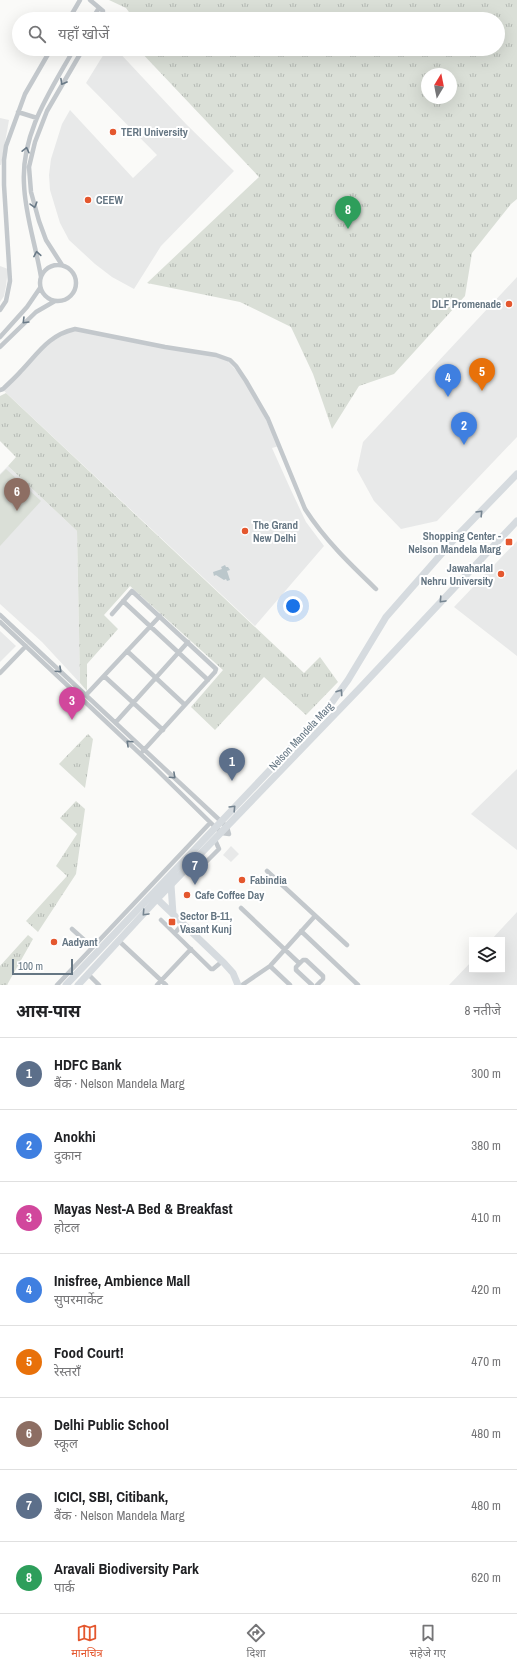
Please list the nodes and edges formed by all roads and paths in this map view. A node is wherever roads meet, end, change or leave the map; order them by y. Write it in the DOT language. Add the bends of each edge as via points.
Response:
graph roads {
  1 [pos="80,0"];
  2 [pos="90,0"];
  3 [pos="99,8"];
  4 [pos="73,12"];
  5 [pos="96,12"];
  6 [pos="103,12"];
  7 [pos="48,56"];
  8 [pos="70,56"];
  9 [pos="79,56"];
  10 [pos="18,112"];
  11 [pos="37,118"];
  12 [pos="62,265"];
  13 [pos="41,277"];
  14 [pos="40,288"];
  15 [pos="55,301"];
  16 [pos="0,310"];
  17 [pos="0,337"];
  18 [pos="0,347"];
  19 [pos="0,390"];
  20 [pos="517,474"];
  21 [pos="517,521"];
  22 [pos="376,589"];
  23 [pos="123,601"];
  24 [pos="112,614"];
  25 [pos="0,615"];
  26 [pos="160,616"];
  27 [pos="0,622"];
  28 [pos="151,626"];
  29 [pos="188,642"];
  30 [pos="26,646"];
  31 [pos="127,651"];
  32 [pos="178,652"];
  33 [pos="0,673"];
  34 [pos="104,676"];
  35 [pos="156,678"];
  36 [pos="208,680"];
  37 [pos="86,695"];
  38 [pos="133,703"];
  39 [pos="185,706"];
  40 [pos="103,711"];
  41 [pos="100,717"];
  42 [pos="116,722"];
  43 [pos="163,730"];
  44 [pos="145,750"];
  45 [pos="141,754"];
  46 [pos="221,821"];
  47 [pos="213,825"];
  48 [pos="224,830"];
  49 [pos="267,871"];
  50 [pos="171,885"];
  51 [pos="150,893"];
  52 [pos="158,903"];
  53 [pos="241,908"];
  54 [pos="172,914"];
  55 [pos="315,916"];
  56 [pos="161,920"];
  57 [pos="180,927"];
  58 [pos="72,929"];
  59 [pos="301,931"];
  60 [pos="174,933"];
  61 [pos="118,941"];
  62 [pos="347,945"];
  63 [pos="92,947"];
  64 [pos="191,949"];
  65 [pos="285,949"];
  66 [pos="299,963"];
  67 [pos="219,964"];
  68 [pos="270,966"];
  69 [pos="88,974"];
  70 [pos="161,980"];
  71 [pos="320,984"];
  72 [pos="57,985"];
  73 [pos="66,985"];
  74 [pos="78,985"];
  75 [pos="99,985"];
  76 [pos="156,985"];
  77 [pos="166,985"];
  78 [pos="234,985"];
  79 [pos="238,985"];
  80 [pos="242,985"];
  81 [pos="290,985"];
  82 [pos="312,985"];
  83 [pos="358,985"];
  1 -- 4 [label="street"];
  2 -- 3 [label="street"];
  3 -- 5 [label="street"];
  3 -- 6 [label="street"];
  7 -- 10 [label="street" via="25,94"];
  8 -- 11 [label="street"];
  9 -- 12 [label="street, one-way" via="47,112 35,142 29,167 31,192 39,221 46,240"];
  10 -- 11 [label="street"];
  10 -- 16 [label="street" via="4,160 10,281 6,301"];
  13 -- 11 [label="street, one-way" via="24,186 24,156"];
  12 -- 13 [label="street" via="49,267"];
  12 -- 15 [label="street" via="69,268 74,275 76,287 67,299"];
  13 -- 14 [label="street"];
  14 -- 15 [label="street" via="45,296"];
  14 -- 17 [label="street" via="28,307"];
  15 -- 18 [label="street, one-way" via="36,312"];
  19 -- 22 [label="street" via="55,336 75,329 224,356 236,366 268,419 306,509 314,522 334,547"];
  46 -- 20 [label="main road, Nelson Mandela Marg, one-way" via="325,712 348,680 386,617 406,592"];
  21 -- 48 [label="main road, Nelson Mandela Marg, one-way"];
  23 -- 24 [label="street"];
  23 -- 26 [label="street" via="132,592"];
  23 -- 28 [label="street"];
  25 -- 37 [label="street, one-way"];
  26 -- 28 [label="street"];
  26 -- 29 [label="street"];
  27 -- 30 [label="street"];
  28 -- 31 [label="street"];
  28 -- 32 [label="street"];
  29 -- 32 [label="street"];
  29 -- 36 [label="street" via="216,667"];
  30 -- 33 [label="street"];
  30 -- 41 [label="street"];
  31 -- 34 [label="street"];
  31 -- 35 [label="street"];
  32 -- 35 [label="street"];
  32 -- 36 [label="street"];
  34 -- 37 [label="street"];
  34 -- 38 [label="street"];
  35 -- 38 [label="street"];
  35 -- 39 [label="street"];
  36 -- 39 [label="street"];
  37 -- 40 [label="street"];
  38 -- 42 [label="street"];
  38 -- 43 [label="street"];
  39 -- 43 [label="street"];
  40 -- 41 [label="street"];
  40 -- 42 [label="street"];
  45 -- 41 [label="street, one-way"];
  42 -- 44 [label="street"];
  43 -- 44 [label="street"];
  44 -- 45 [label="street"];
  44 -- 46 [label="street, one-way"];
  45 -- 47 [label="street"];
  46 -- 47 [label="main road, Nelson Mandela Marg"];
  46 -- 48 [label="street"];
  47 -- 48 [label="street"];
  47 -- 51 [label="main road, Nelson Mandela Marg"];
  48 -- 50 [label="main road, Nelson Mandela Marg"];
  49 -- 55 [label="street"];
  50 -- 52 [label="main road, Nelson Mandela Marg"];
  50 -- 54 [label="main road"];
  51 -- 52 [label="main road"];
  51 -- 63 [label="street"];
  51 -- 73 [label="main road, Nelson Mandela Marg"];
  52 -- 54 [label="main road"];
  52 -- 57 [label="main road"];
  52 -- 61 [label="main road, Nelson Mandela Marg, one-way"];
  53 -- 65 [label="street"];
  54 -- 79 [label="main road" via="224,963"];
  55 -- 59 [label="street"];
  55 -- 62 [label="street"];
  56 -- 60 [label="street"];
  57 -- 60 [label="street"];
  57 -- 67 [label="main road"];
  58 -- 63 [label="street"];
  59 -- 65 [label="street"];
  59 -- 83 [label="street"];
  60 -- 64 [label="street"];
  61 -- 69 [label="main road, Nelson Mandela Marg"];
  61 -- 70 [label="street"];
  63 -- 72 [label="street"];
  64 -- 67 [label="street" via="211,969"];
  64 -- 70 [label="street"];
  65 -- 66 [label="street"];
  65 -- 68 [label="street"];
  66 -- 71 [label="street" via="306,960 323,976"];
  66 -- 82 [label="street" via="296,970"];
  67 -- 78 [label="main road"];
  68 -- 80 [label="street"];
  68 -- 81 [label="street"];
  69 -- 74 [label="main road, Nelson Mandela Marg"];
  69 -- 75 [label="street"];
  70 -- 76 [label="street"];
  70 -- 77 [label="street"];
}
